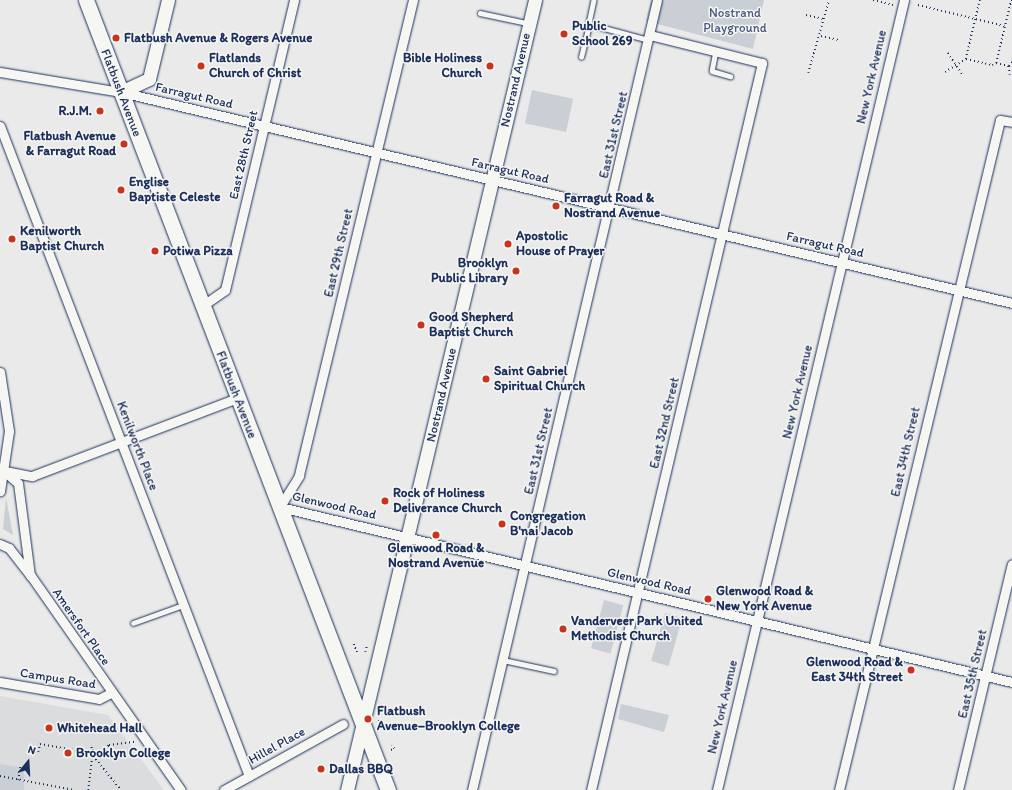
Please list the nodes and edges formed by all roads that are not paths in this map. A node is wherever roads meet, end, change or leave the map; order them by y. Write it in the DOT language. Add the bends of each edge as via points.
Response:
graph roads {
  1 [pos="86,0"];
  2 [pos="168,0"];
  3 [pos="294,0"];
  4 [pos="413,0"];
  5 [pos="535,0"];
  6 [pos="594,0"];
  7 [pos="657,0"];
  8 [pos="903,4"];
  9 [pos="480,13"];
  10 [pos="529,24"];
  11 [pos="589,24"];
  12 [pos="650,37"];
  13 [pos="716,51"];
  14 [pos="581,56"];
  15 [pos="0,72"];
  16 [pos="730,76"];
  17 [pos="121,92"];
  18 [pos="1012,122"];
  19 [pos="0,126"];
  20 [pos="264,126"];
  21 [pos="376,152"];
  22 [pos="493,180"];
  23 [pos="610,208"];
  24 [pos="723,235"];
  25 [pos="842,263"];
  26 [pos="958,290"];
  27 [pos="1012,303"];
  28 [pos="202,306"];
  29 [pos="0,372"];
  30 [pos="237,398"];
  31 [pos="121,442"];
  32 [pos="2,471"];
  33 [pos="0,491"];
  34 [pos="280,507"];
  35 [pos="408,538"];
  36 [pos="0,544"];
  37 [pos="1012,564"];
  38 [pos="525,566"];
  39 [pos="31,576"];
  40 [pos="638,592"];
  41 [pos="183,605"];
  42 [pos="757,621"];
  43 [pos="133,623"];
  44 [pos="873,649"];
  45 [pos="503,660"];
  46 [pos="554,672"];
  47 [pos="986,676"];
  48 [pos="0,682"];
  49 [pos="1012,682"];
  50 [pos="111,693"];
  51 [pos="364,722"];
  52 [pos="342,724"];
  53 [pos="249,776"];
  54 [pos="181,790"];
  55 [pos="224,790"];
  56 [pos="347,790"];
  57 [pos="388,790"];
  58 [pos="472,790"];
  59 [pos="591,790"];
  60 [pos="717,790"];
  61 [pos="839,790"];
  62 [pos="958,790"];
  1 -- 17 [label="main road, Flatbush Avenue"];
  2 -- 17 [label="main road" via="149,79"];
  3 -- 20 [label="street, East 28th Street"];
  4 -- 21 [label="street, East 29th Street"];
  5 -- 10 [label="main road, Nostrand Avenue"];
  6 -- 11 [label="lane"];
  7 -- 12 [label="street, East 31st Street"];
  8 -- 25 [label="street, New York Avenue"];
  9 -- 10 [label="lane"];
  10 -- 22 [label="main road, Nostrand Avenue"];
  11 -- 12 [label="lane"];
  11 -- 14 [label="lane"];
  12 -- 13 [label="street"];
  12 -- 23 [label="street, East 31st Street"];
  13 -- 16 [label="lane" via="712,71"];
  13 -- 24 [label="street, East 32nd Street" via="762,62"];
  15 -- 17 [label="street, Farragut Road"];
  17 -- 20 [label="street, Farragut Road"];
  17 -- 28 [label="main road, Flatbush Avenue"];
  18 -- 26 [label="street, East 34th Street" via="1000,120"];
  19 -- 31 [label="street, Kenilworth Place"];
  20 -- 21 [label="street, Farragut Road"];
  20 -- 28 [label="street, East 28th Street" via="225,290"];
  21 -- 22 [label="street, Farragut Road"];
  21 -- 34 [label="street, East 29th Street" via="299,476"];
  22 -- 23 [label="street, Farragut Road"];
  22 -- 35 [label="main road, Nostrand Avenue"];
  23 -- 24 [label="street, Farragut Road"];
  23 -- 38 [label="street, East 31st Street"];
  24 -- 25 [label="street, Farragut Road"];
  24 -- 40 [label="street, East 32nd Street"];
  25 -- 26 [label="street, Farragut Road"];
  25 -- 42 [label="street, New York Avenue"];
  26 -- 27 [label="street, Farragut Road"];
  26 -- 44 [label="street, East 34th Street"];
  28 -- 30 [label="main road, Flatbush Avenue"];
  29 -- 32 [label="street" via="9,431"];
  30 -- 31 [label="street"];
  30 -- 34 [label="main road, Flatbush Avenue"];
  31 -- 32 [label="street" via="32,476"];
  31 -- 41 [label="street, Kenilworth Place"];
  32 -- 33 [label="street"];
  32 -- 39 [label="street, Amersfort Place" via="18,483"];
  34 -- 35 [label="street, Glenwood Road"];
  34 -- 51 [label="main road, Flatbush Avenue"];
  35 -- 38 [label="street, Glenwood Road"];
  35 -- 51 [label="main road, Nostrand Avenue"];
  36 -- 39 [label="street, Amersfort Place" via="9,548"];
  37 -- 47 [label="street, East 35th Street"];
  38 -- 40 [label="street, Glenwood Road"];
  38 -- 45 [label="street, East 31st Street"];
  39 -- 50 [label="street, Amersfort Place"];
  40 -- 42 [label="street, Glenwood Road"];
  40 -- 59 [label="street, East 32nd Street"];
  41 -- 43 [label="lane"];
  41 -- 53 [label="street, Kenilworth Place"];
  42 -- 44 [label="street, Glenwood Road"];
  42 -- 60 [label="street, New York Avenue"];
  44 -- 47 [label="street, Glenwood Road"];
  44 -- 61 [label="street, East 34th Street"];
  45 -- 46 [label="lane"];
  45 -- 58 [label="street, East 31st Street"];
  47 -- 49 [label="street, Glenwood Road"];
  47 -- 62 [label="street, East 35th Street"];
  48 -- 50 [label="street, Campus Road" via="99,699"];
  50 -- 54 [label="street, Campus Road"];
  51 -- 56 [label="main road, Nostrand Avenue"];
  51 -- 57 [label="main road, Flatbush Avenue"];
  52 -- 53 [label="street, Hillel Place"];
  53 -- 55 [label="street, Hillel Place"];
}
